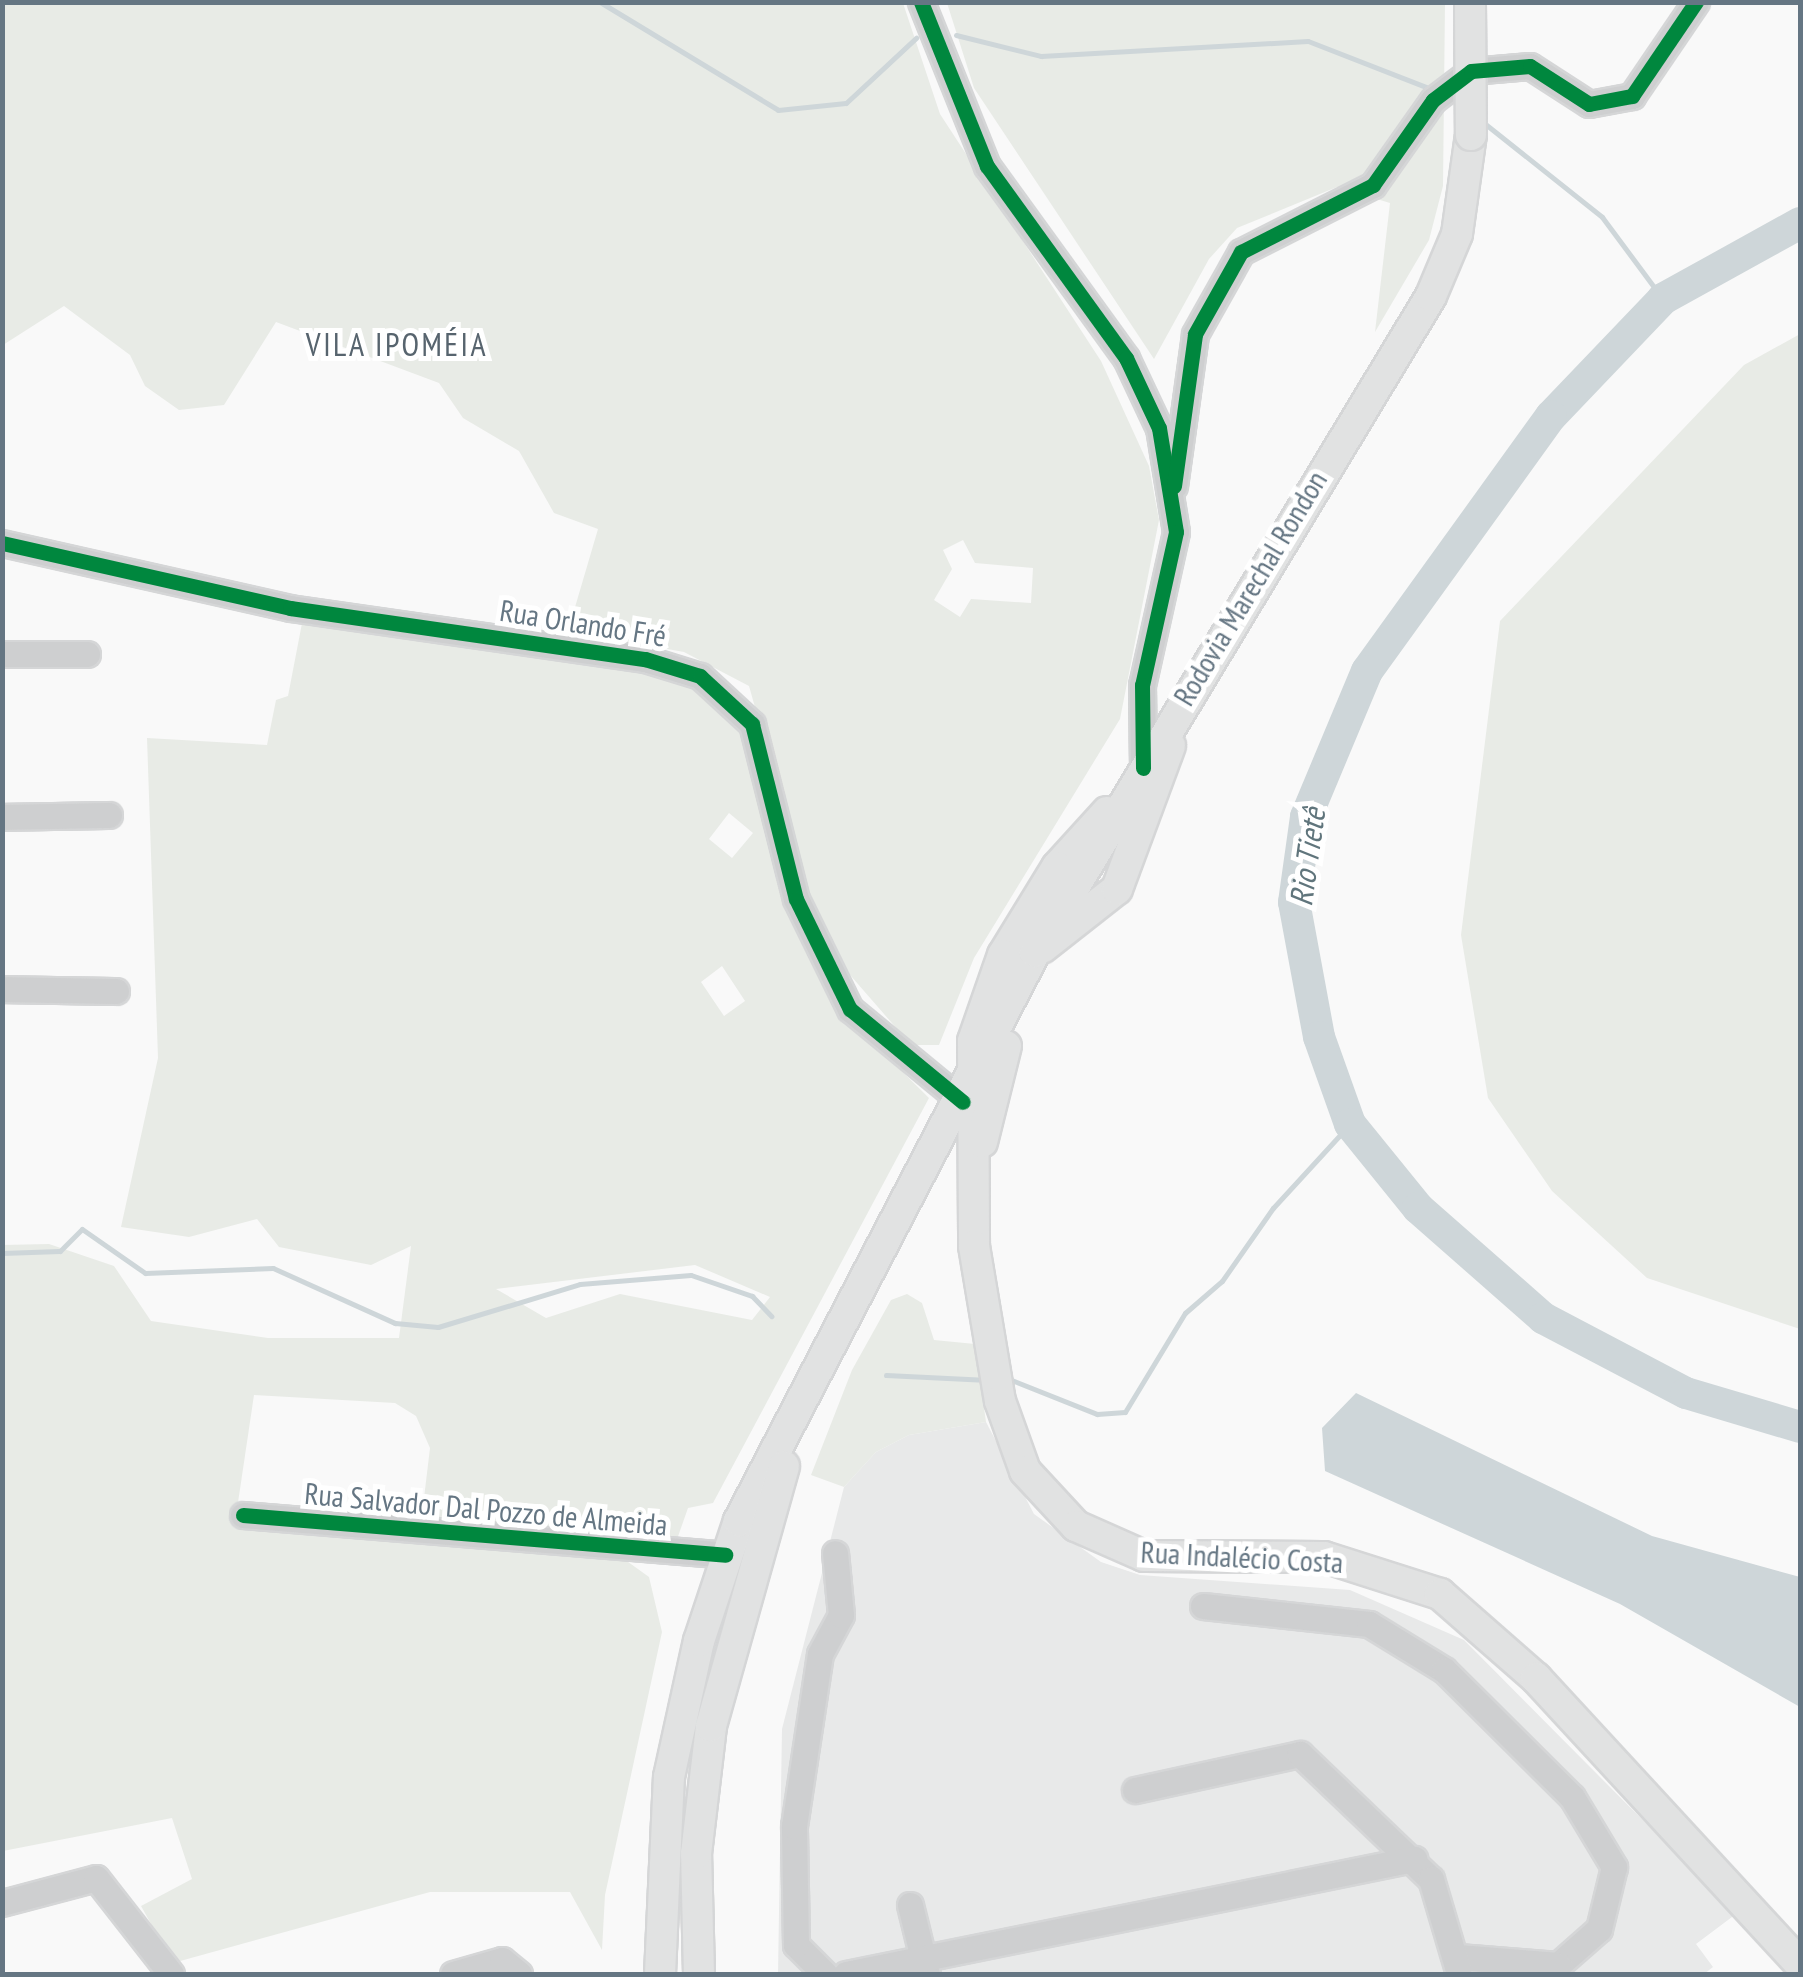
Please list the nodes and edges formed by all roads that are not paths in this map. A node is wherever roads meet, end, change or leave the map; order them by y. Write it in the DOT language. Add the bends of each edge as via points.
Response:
graph roads {
  1 [pos="921,2"];
  2 [pos="1696,2"];
  3 [pos="1470,3"];
  4 [pos="1174,486"];
  5 [pos="2,543"];
  6 [pos="2,654"];
  7 [pos="86,654"];
  8 [pos="1184,700"];
  9 [pos="1136,780"];
  10 [pos="108,815"];
  11 [pos="2,817"];
  12 [pos="1098,830"];
  13 [pos="1135,854"];
  14 [pos="1035,952"];
  15 [pos="1021,981"];
  16 [pos="2,989"];
  17 [pos="116,991"];
  18 [pos="967,1096"];
  19 [pos="972,1184"];
  20 [pos="831,1352"];
  21 [pos="243,1515"];
  22 [pos="835,1554"];
  23 [pos="724,1555"];
  24 [pos="1203,1606"];
  25 [pos="1135,1790"];
  26 [pos="1414,1859"];
  27 [pos="2,1903"];
  28 [pos="910,1905"];
  29 [pos="1800,1964"];
  30 [pos="925,1966"];
  31 [pos="1458,1966"];
  32 [pos="171,1974"];
  33 [pos="453,1974"];
  34 [pos="520,1974"];
  35 [pos="660,1974"];
  36 [pos="699,1974"];
  37 [pos="825,1974"];
  38 [pos="846,1974"];
  1 -- 4 [label="street" via="988,166 1148,394"];
  2 -- 4 [label="street" via="1652,75 1619,103 1579,100 1518,64 1448,83 1373,185 1267,232 1217,282 1195,334"];
  3 -- 8 [label="main road, Rodovia Marechal Rondon, bridge" via="1471,136 1457,234 1431,296"];
  4 -- 9 [label="street" via="1174,572 1140,706"];
  5 -- 18 [label="street, Rua Orlando Fré" via="290,608 645,658 700,676 752,724 796,899 850,1009"];
  6 -- 7 [label="street"];
  8 -- 9 [label="main road, Rodovia Marechal Rondon"];
  8 -- 13 [label="main road"];
  9 -- 12 [label="main road, Rodovia Marechal Rondon"];
  10 -- 11 [label="street"];
  12 -- 13 [label="main road" via="1126,836"];
  12 -- 14 [label="main road, Rodovia Marechal Rondon"];
  12 -- 18 [label="main road" via="985,988"];
  13 -- 14 [label="main road" via="1095,914"];
  14 -- 15 [label="main road, Rodovia Marechal Rondon"];
  15 -- 18 [label="main road, Rodovia Marechal Rondon"];
  15 -- 19 [label="main road, Rua Indalécio Costa"];
  16 -- 17 [label="street"];
  18 -- 19 [label="main road, Rua Indalécio Costa"];
  18 -- 20 [label="main road, Rodovia Marechal Rondon"];
  19 -- 29 [label="main road, Rua Indalécio Costa" via="1000,1401 1025,1472 1048,1501 1108,1544 1181,1560 1324,1557 1440,1594 1536,1678"];
  20 -- 23 [label="main road, Rodovia Marechal Rondon"];
  20 -- 36 [label="main road, Rodovia Marechal Rondon" via="751,1561 714,1710 696,1854"];
  21 -- 23 [label="street, Rua Salvador Dal Pozzo de Almeida"];
  22 -- 37 [label="street" via="841,1615 820,1654 794,1826 796,1945"];
  23 -- 35 [label="main road, Rodovia Marechal Rondon" via="670,1777"];
  24 -- 31 [label="street" via="1369,1624 1444,1670 1572,1797 1614,1867 1599,1929 1558,1966"];
  25 -- 26 [label="street" via="1300,1754"];
  26 -- 30 [label="street"];
  26 -- 31 [label="street" via="1442,1900"];
  27 -- 32 [label="street" via="96,1878"];
  28 -- 30 [label="street"];
  30 -- 38 [label="street"];
  33 -- 34 [label="street" via="502,1960"];
}
